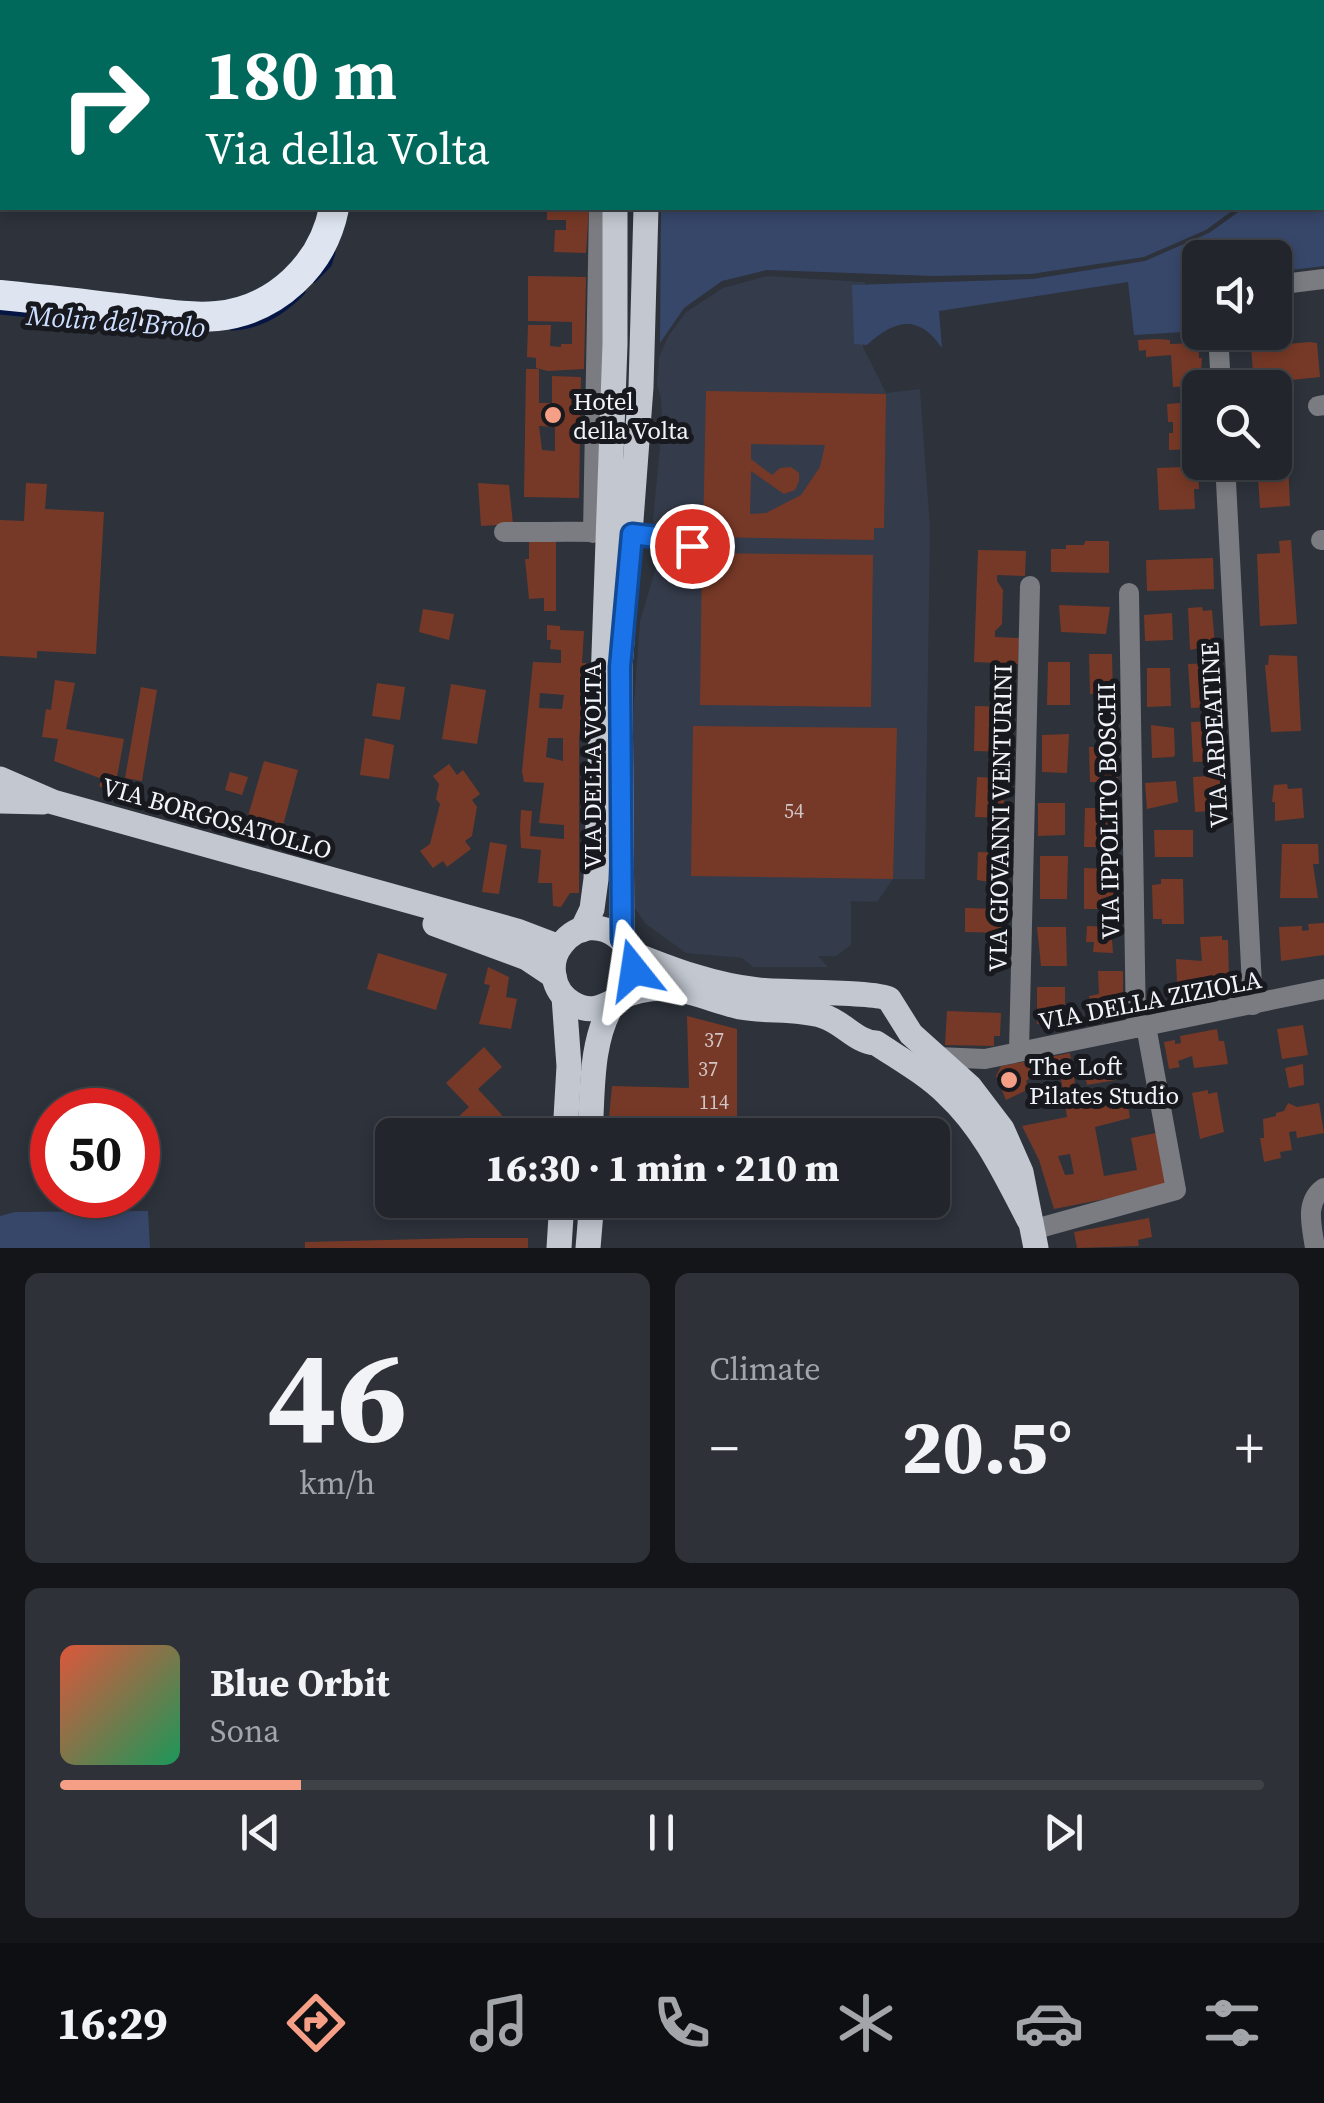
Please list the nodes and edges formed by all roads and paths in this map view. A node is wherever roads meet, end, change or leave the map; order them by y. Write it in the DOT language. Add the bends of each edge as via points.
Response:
graph roads {
  1 [pos="333,210"];
  2 [pos="599,210"];
  3 [pos="616,210"];
  4 [pos="646,210"];
  5 [pos="1324,280"];
  6 [pos="1292,283"];
  7 [pos="0,295"];
  8 [pos="1225,480"];
  9 [pos="504,532"];
  10 [pos="611,533"];
  11 [pos="692,546"];
  12 [pos="1030,586"];
  13 [pos="1129,593"];
  14 [pos="0,778"];
  15 [pos="0,801"];
  16 [pos="53,802"];
  17 [pos="366,890"];
  18 [pos="582,930"];
  19 [pos="626,946"];
  20 [pos="559,947"];
  21 [pos="559,986"];
  22 [pos="1324,989"];
  23 [pos="862,996"];
  24 [pos="618,1000"];
  25 [pos="1253,1004"];
  26 [pos="898,1014"];
  27 [pos="1141,1027"];
  28 [pos="852,1031"];
  29 [pos="876,1043"];
  30 [pos="1019,1051"];
  31 [pos="936,1057"];
  32 [pos="985,1059"];
  33 [pos="906,1064"];
  34 [pos="959,1077"];
  35 [pos="567,1118"];
  36 [pos="591,1118"];
  37 [pos="1324,1188"];
  38 [pos="561,1218"];
  39 [pos="590,1218"];
  40 [pos="1032,1233"];
  41 [pos="559,1248"];
  42 [pos="588,1248"];
  43 [pos="1315,1248"];
  1 -- 7 [label="highway" via="326,236 293,283 235,313 192,316"];
  2 -- 10 [label="street, VIA DELLA VOLTA"];
  3 -- 10 [label="main road, VIA DELLA VOLTA"];
  4 -- 10 [label="main road, VIA DELLA VOLTA" via="641,386"];
  5 -- 6 [label="street"];
  8 -- 25 [label="street, VIA ARDEATINE"];
  9 -- 10 [label="street"];
  10 -- 11 [label="street"];
  10 -- 18 [label="main road, VIA DELLA VOLTA" via="596,878"];
  10 -- 19 [label="main road, VIA DELLA VOLTA"];
  12 -- 30 [label="street, VIA GIOVANNI VENTURINI"];
  13 -- 27 [label="street, VIA IPPOLITO BOSCHI"];
  14 -- 16 [label="main road, VIA BORGOSATOLLO"];
  15 -- 16 [label="main road, VIA BORGOSATOLLO"];
  16 -- 17 [label="main road, VIA BORGOSATOLLO"];
  17 -- 20 [label="main road, VIA BORGOSATOLLO"];
  17 -- 21 [label="main road, VIA BORGOSATOLLO" via="411,915 527,958"];
  18 -- 19 [label="main road" via="603,929"];
  18 -- 20 [label="main road"];
  19 -- 23 [label="main road" via="678,972 722,984"];
  19 -- 24 [label="main road, VIA DELLA VOLTA" via="633,980"];
  20 -- 21 [label="main road" via="553,966"];
  21 -- 24 [label="main road" via="582,1008"];
  21 -- 35 [label="main road" via="569,1066"];
  22 -- 25 [label="street, VIA DELLA ZIZIOLA"];
  23 -- 26 [label="main road" via="890,999"];
  23 -- 28 [label="main road" via="849,1015"];
  24 -- 28 [label="main road" via="674,989 740,1007 816,1014"];
  24 -- 36 [label="main road, VIA DELLA VOLTA" via="601,1024"];
  25 -- 27 [label="street, VIA DELLA ZIZIOLA"];
  26 -- 29 [label="main road" via="896,1030"];
  26 -- 31 [label="main road"];
  27 -- 30 [label="street, VIA DELLA ZIZIOLA"];
  27 -- 40 [label="street, VIA IPPOLITO BOSCHI" via="1176,1190"];
  28 -- 29 [label="main road"];
  29 -- 33 [label="main road"];
  30 -- 32 [label="street, VIA DELLA ZIZIOLA"];
  31 -- 32 [label="street"];
  31 -- 34 [label="main road"];
  32 -- 34 [label="street"];
  33 -- 34 [label="street" via="922,1063 944,1079"];
  33 -- 40 [label="main road" via="948,1094 972,1122"];
  34 -- 40 [label="main road" via="1010,1145"];
  37 -- 43 [label="street" via="1310,1207"];
  38 -- 41 [label="main road"];
  39 -- 42 [label="main road"];
}
